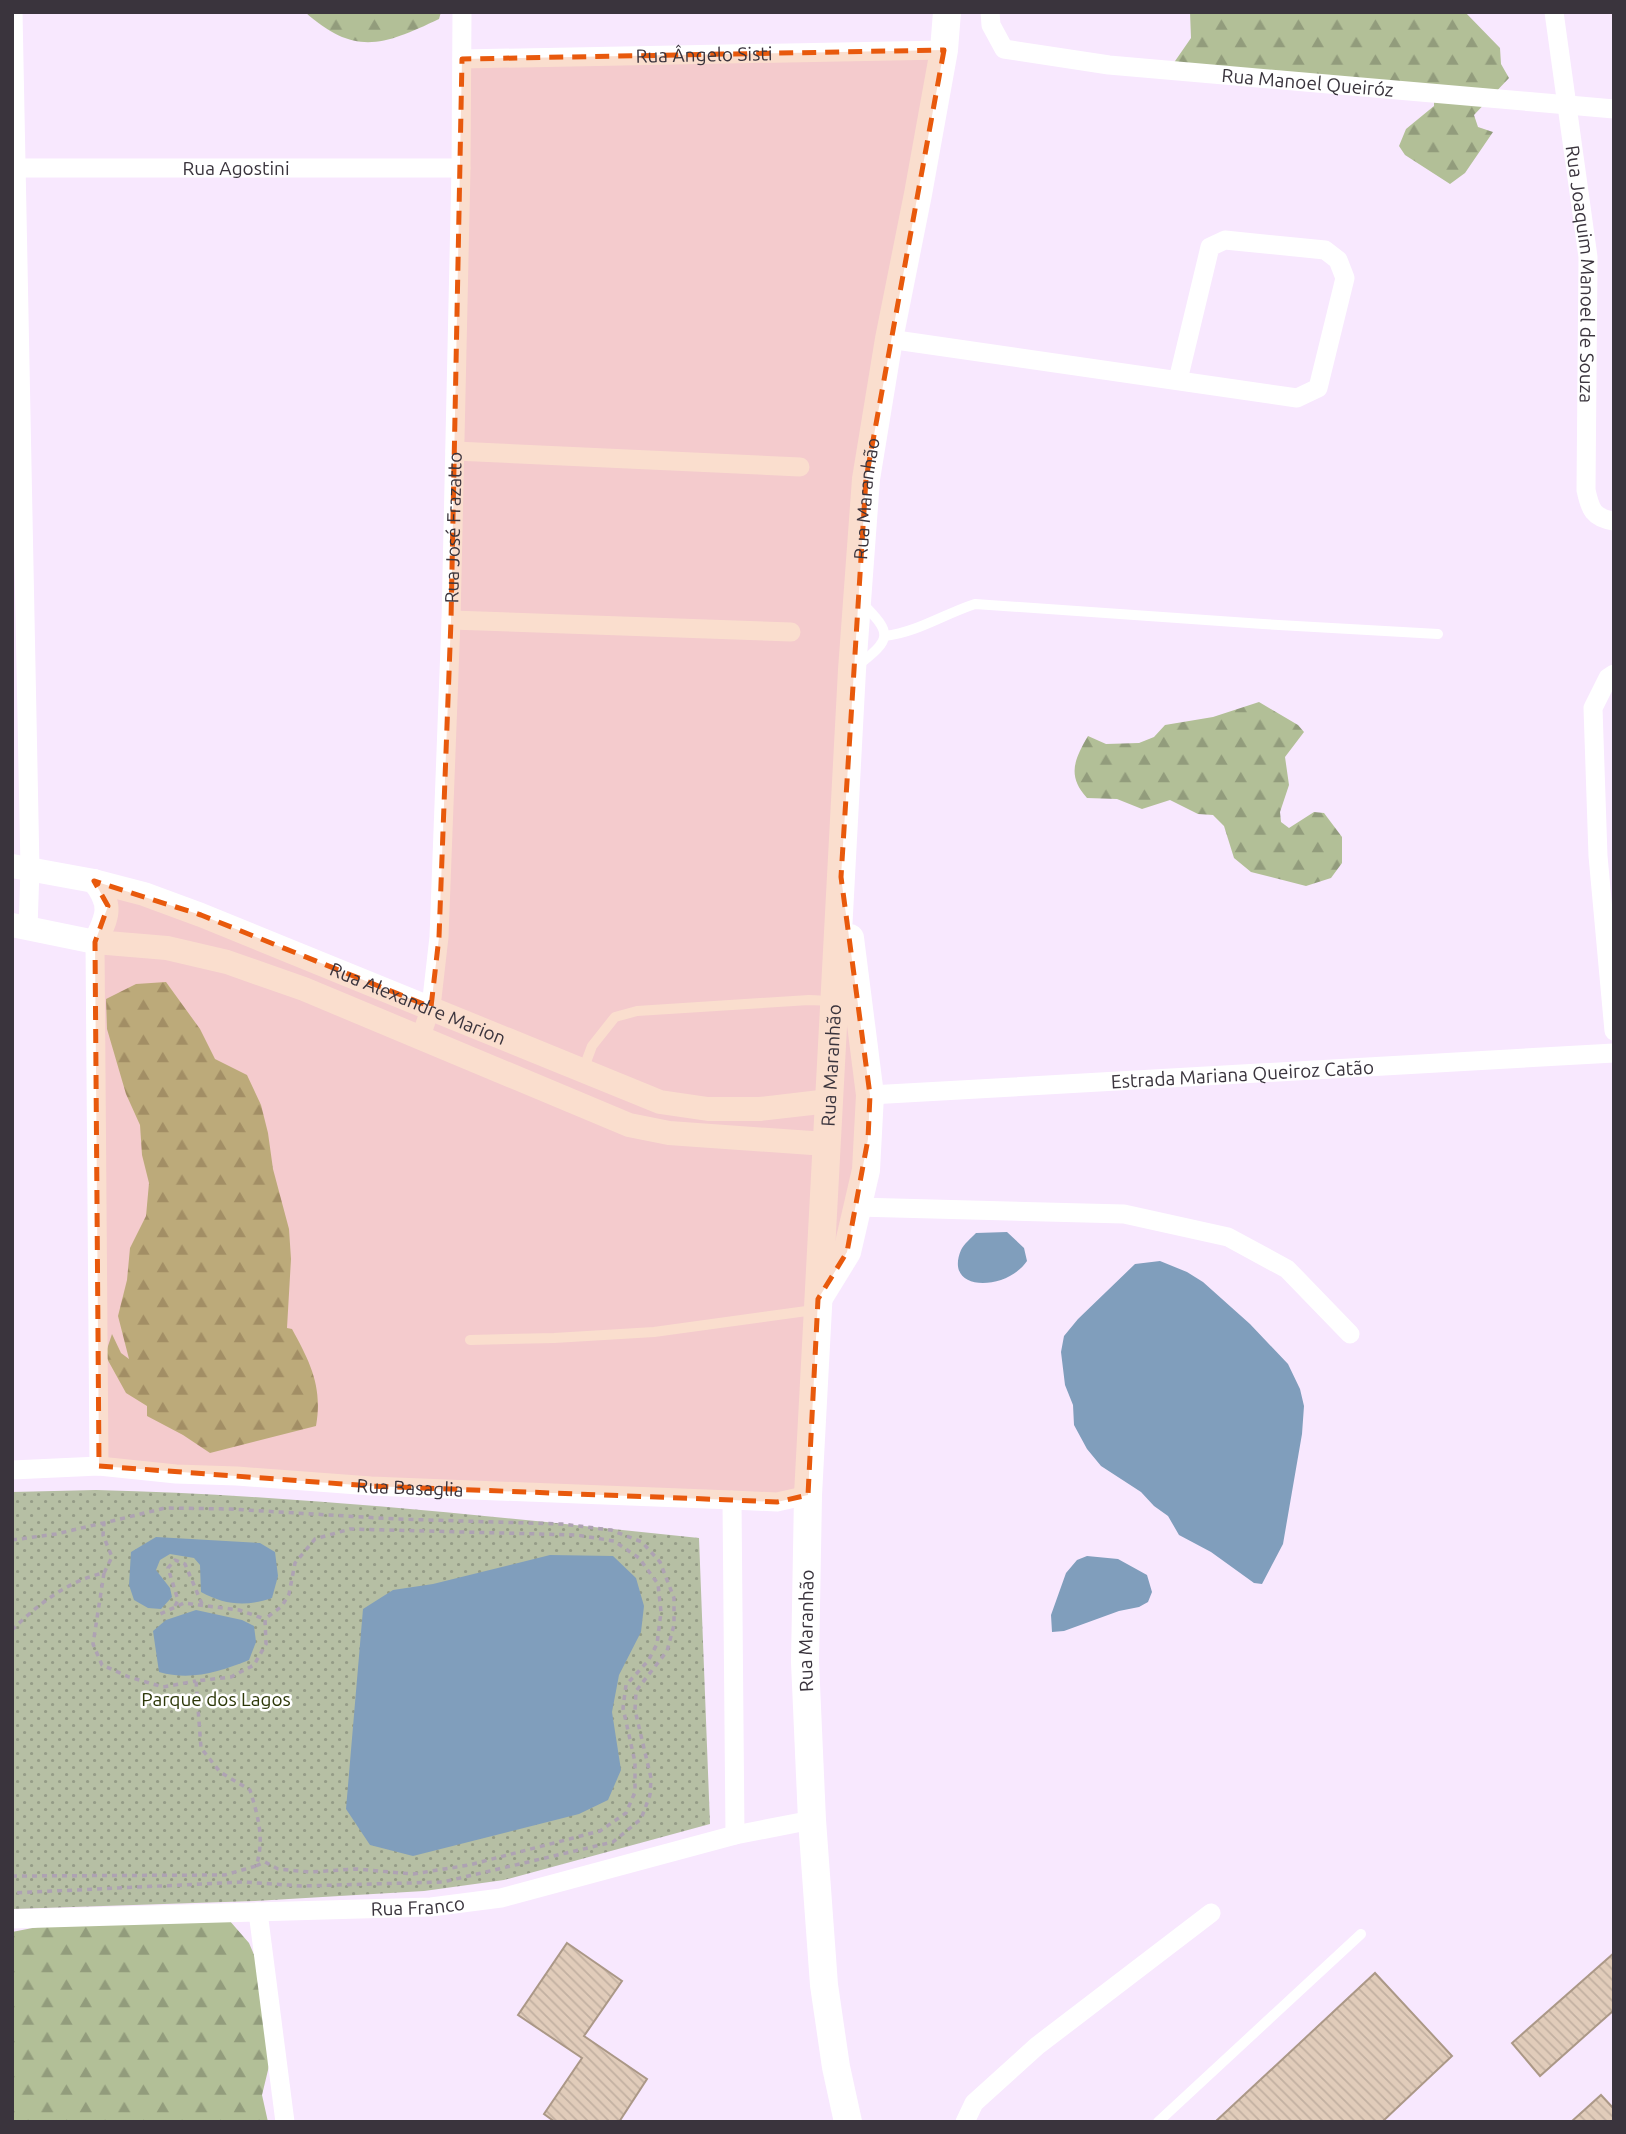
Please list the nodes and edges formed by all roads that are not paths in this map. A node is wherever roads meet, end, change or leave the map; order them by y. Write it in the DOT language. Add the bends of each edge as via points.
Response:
graph roads {
  1 [pos="13,12"];
  2 [pos="462,12"];
  3 [pos="947,12"];
  4 [pos="990,12"];
  5 [pos="1554,12"];
  6 [pos="944,50"];
  7 [pos="462,58"];
  8 [pos="1568,104"];
  9 [pos="1614,109"];
  10 [pos="14,168"];
  11 [pos="461,168"];
  12 [pos="889,339"];
  13 [pos="1178,380"];
  14 [pos="455,451"];
  15 [pos="800,467"];
  16 [pos="1614,521"];
  17 [pos="856,598"];
  18 [pos="452,620"];
  19 [pos="791,632"];
  20 [pos="1438,634"];
  21 [pos="884,636"];
  22 [pos="852,670"];
  23 [pos="1614,674"];
  24 [pos="1606,855"];
  25 [pos="21,868"];
  26 [pos="841,877"];
  27 [pos="94,881"];
  28 [pos="20,926"];
  29 [pos="95,942"];
  30 [pos="835,1001"];
  31 [pos="431,1007"];
  32 [pos="1614,1031"];
  33 [pos="420,1039"];
  34 [pos="1614,1053"];
  35 [pos="582,1070"];
  36 [pos="870,1095"];
  37 [pos="829,1101"];
  38 [pos="868,1139"];
  39 [pos="826,1144"];
  40 [pos="857,1207"];
  41 [pos="818,1304"];
  42 [pos="1350,1334"];
  43 [pos="470,1340"];
  44 [pos="99,1466"];
  45 [pos="12,1470"];
  46 [pos="808,1495"];
  47 [pos="732,1500"];
  48 [pos="812,1820"];
  49 [pos="735,1835"];
  50 [pos="258,1912"];
  51 [pos="1211,1913"];
  52 [pos="12,1919"];
  53 [pos="1361,1934"];
  54 [pos="285,2122"];
  55 [pos="848,2122"];
  56 [pos="965,2122"];
  57 [pos="1158,2122"];
  1 -- 10 [label="street"];
  2 -- 7 [label="street, Rua José Frazatto"];
  3 -- 6 [label="main road, Rua Maranhão"];
  4 -- 8 [label="street, Rua Manoel Queiróz" via="991,25 1004,49 1110,65"];
  5 -- 8 [label="street, Rua Joaquim Manoel de Souza"];
  6 -- 7 [label="street, Rua Ângelo Sisti"];
  6 -- 12 [label="main road, Rua Maranhão"];
  7 -- 11 [label="street, Rua José Frazatto"];
  8 -- 9 [label="street, Rua Manoel Queiróz"];
  8 -- 16 [label="street, Rua Joaquim Manoel de Souza" via="1588,257 1586,490 1589,506 1601,519"];
  10 -- 11 [label="street, Rua Agostini"];
  10 -- 25 [label="street"];
  11 -- 14 [label="street, Rua José Frazatto"];
  12 -- 13 [label="street"];
  12 -- 17 [label="main road, Rua Maranhão" via="866,479"];
  13 -- 13 [label="street" via="1297,398 1318,388 1345,278 1338,260 1325,250 1225,240 1210,247"];
  14 -- 15 [label="street"];
  14 -- 18 [label="street, Rua José Frazatto"];
  17 -- 21 [label="lane" via="883,626"];
  17 -- 22 [label="main road, Rua Maranhão"];
  18 -- 19 [label="street"];
  18 -- 31 [label="street, Rua José Frazatto" via="439,937"];
  20 -- 21 [label="lane" via="975,604 906,633"];
  21 -- 22 [label="lane" via="882,646"];
  22 -- 26 [label="main road, Rua Maranhão"];
  23 -- 24 [label="street" via="1594,708"];
  24 -- 32 [label="street"];
  25 -- 27 [label="street, Rua Alexandre Marion"];
  25 -- 28 [label="street"];
  26 -- 30 [label="main road, Rua Maranhão"];
  26 -- 36 [label="main road"];
  27 -- 29 [label="street" via="108,906"];
  27 -- 31 [label="street, Rua Alexandre Marion" via="201,915"];
  28 -- 29 [label="street, Rua Alexandre Marion"];
  29 -- 33 [label="street, Rua Alexandre Marion" via="167,948 227,962"];
  29 -- 44 [label="street"];
  30 -- 35 [label="lane" via="637,1011 615,1017 592,1046"];
  30 -- 37 [label="main road, Rua Maranhão"];
  31 -- 33 [label="street, Rua José Frazatto"];
  31 -- 35 [label="street, Rua Alexandre Marion"];
  33 -- 39 [label="street, Rua Alexandre Marion" via="629,1125 669,1133"];
  34 -- 36 [label="street, Estrada Mariana Queiroz Catão"];
  35 -- 37 [label="street, Rua Alexandre Marion" via="660,1102 708,1110"];
  36 -- 37 [label="main road"];
  36 -- 38 [label="main road"];
  37 -- 39 [label="main road, Rua Maranhão"];
  38 -- 39 [label="main road"];
  38 -- 40 [label="main road"];
  39 -- 41 [label="main road, Rua Maranhão"];
  40 -- 41 [label="main road" via="847,1252"];
  40 -- 42 [label="street" via="1124,1214 1228,1237 1287,1269"];
  41 -- 43 [label="lane" via="654,1332"];
  41 -- 46 [label="main road, Rua Maranhão"];
  44 -- 45 [label="street, Rua Basaglia"];
  44 -- 47 [label="street, Rua Basaglia" via="371,1486"];
  46 -- 47 [label="street, Rua Basaglia" via="777,1502"];
  46 -- 48 [label="main road, Rua Maranhão" via="805,1662"];
  47 -- 49 [label="street"];
  48 -- 49 [label="street, Rua Franco"];
  48 -- 55 [label="main road, Rua Maranhão" via="824,1985"];
  49 -- 50 [label="street, Rua Franco" via="501,1898 431,1907"];
  50 -- 52 [label="street, Rua Franco"];
  50 -- 54 [label="street"];
  51 -- 56 [label="street" via="1037,2046 974,2103"];
  53 -- 57 [label="lane"];
}
